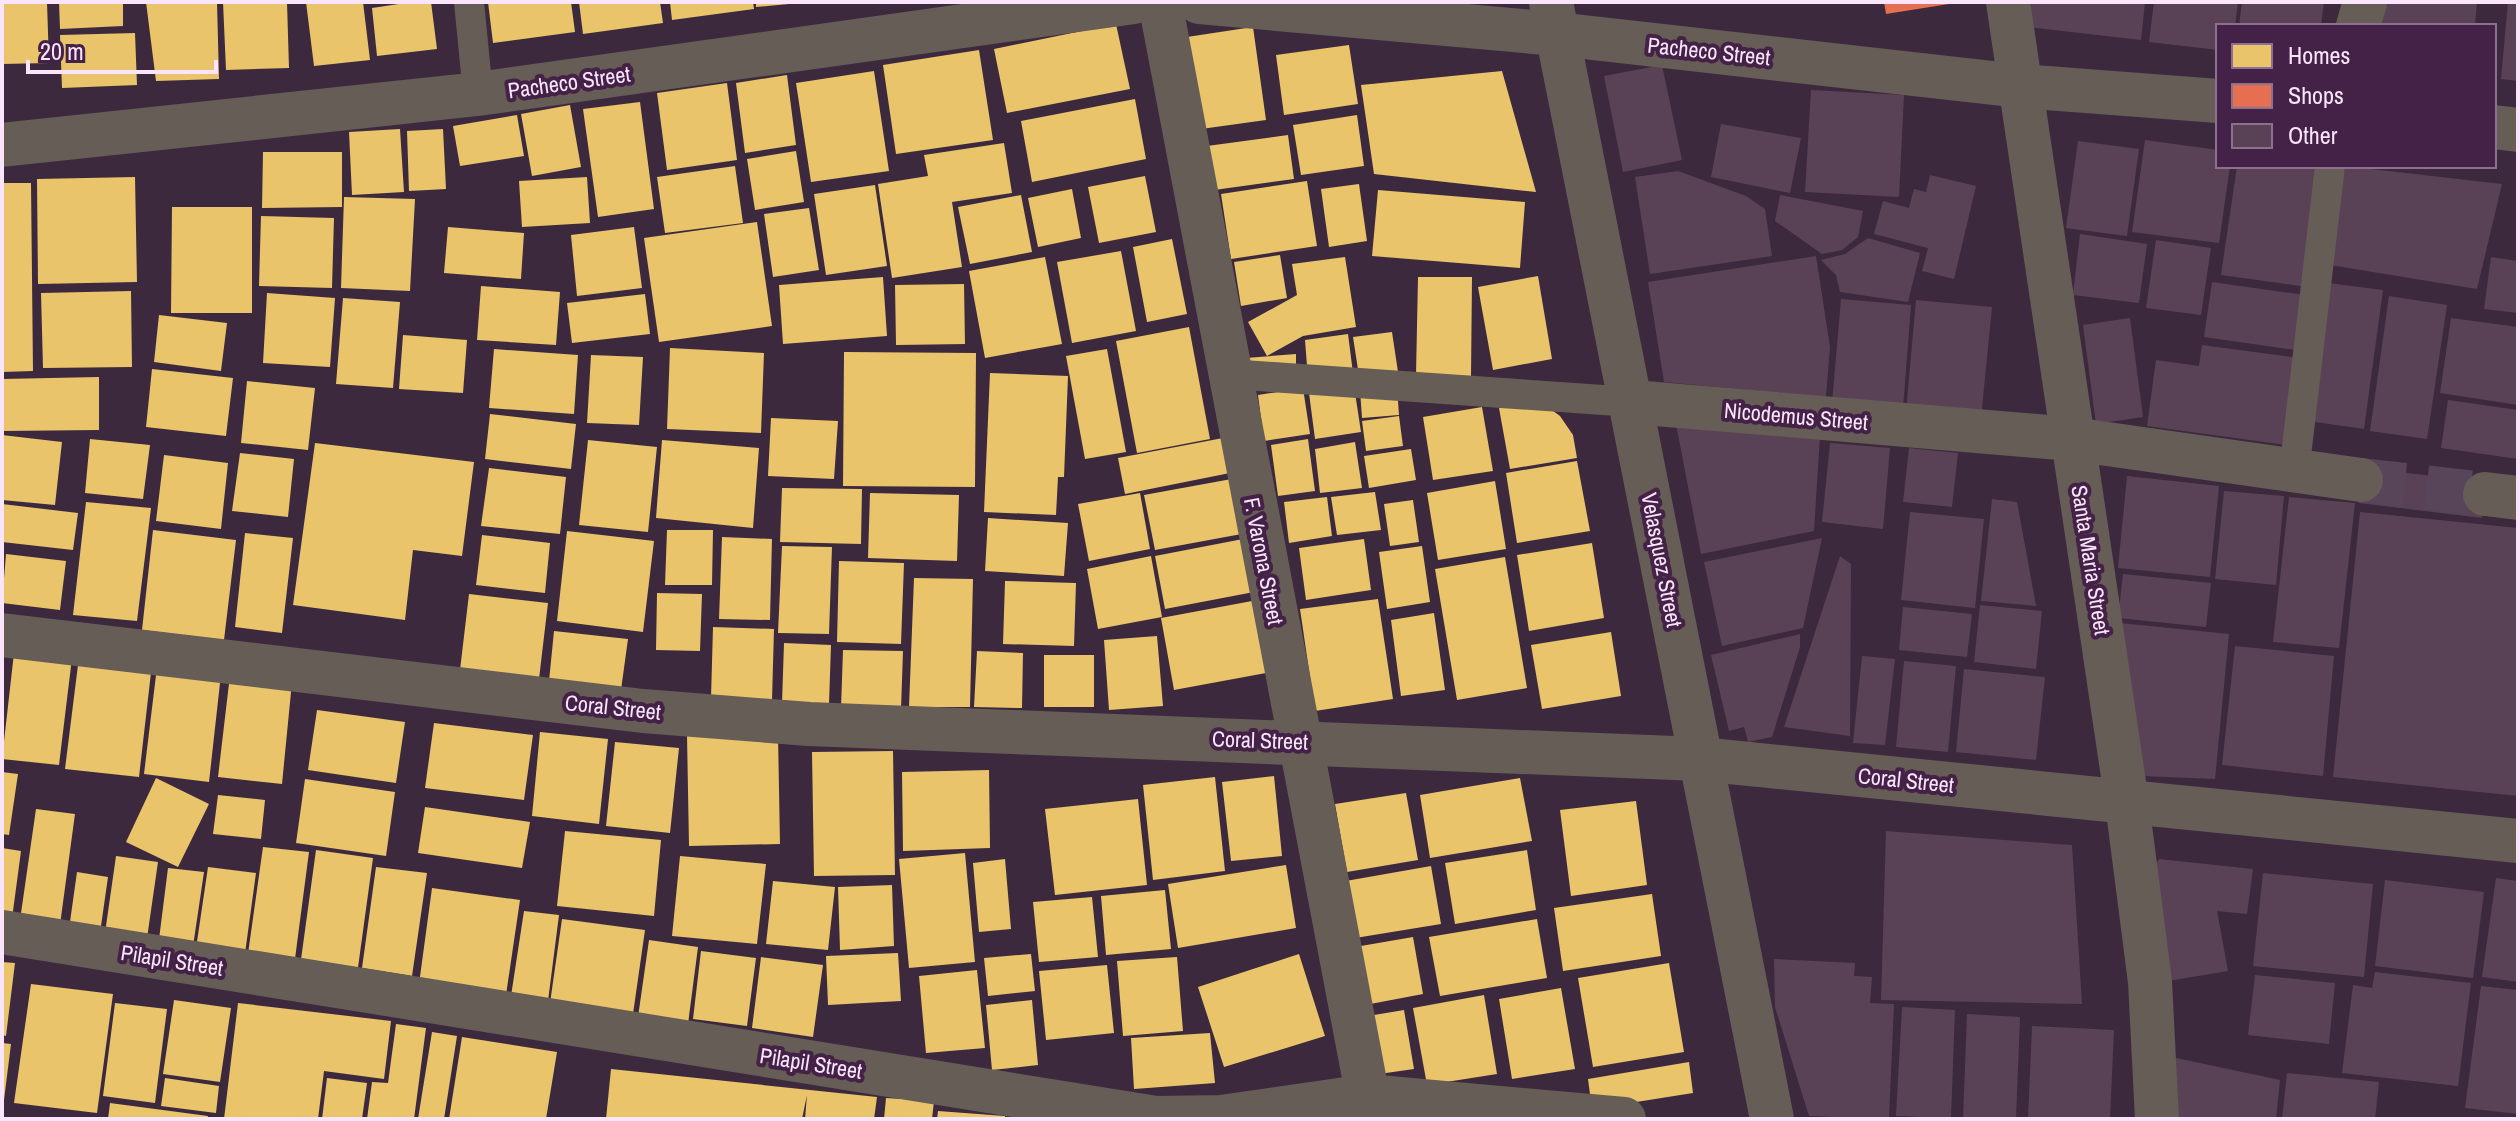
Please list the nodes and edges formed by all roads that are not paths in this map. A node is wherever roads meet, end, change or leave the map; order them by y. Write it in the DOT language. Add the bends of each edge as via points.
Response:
graph roads {
  1 [pos="469,2"];
  2 [pos="1134,2"];
  3 [pos="1160,2"];
  4 [pos="1199,2"];
  5 [pos="2008,2"];
  6 [pos="2365,2"];
  7 [pos="1554,18"];
  8 [pos="2359,24"];
  9 [pos="2020,86"];
  10 [pos="478,94"];
  11 [pos="2216,101"];
  12 [pos="2496,127"];
  13 [pos="2518,130"];
  14 [pos="2,145"];
  15 [pos="2330,168"];
  16 [pos="1229,374"];
  17 [pos="1632,402"];
  18 [pos="2072,439"];
  19 [pos="2294,473"];
  20 [pos="2361,480"];
  21 [pos="2,635"];
  22 [pos="1298,741"];
  23 [pos="1700,759"];
  24 [pos="2127,803"];
  25 [pos="2518,841"];
  26 [pos="2,932"];
  27 [pos="1369,1108"];
  28 [pos="1624,1119"];
  29 [pos="1772,1119"];
  30 [pos="2157,1119"];
  1 -- 10 [label="lane"];
  2 -- 10 [label="street, Pacheco Street"];
  3 -- 16 [label="street, F. Varona Street"];
  4 -- 7 [label="street, Pacheco Street"];
  5 -- 9 [label="street, Santa Maria Street"];
  6 -- 8 [label="street"];
  7 -- 9 [label="street, Pacheco Street"];
  7 -- 17 [label="street, Velasquez Street"];
  9 -- 11 [label="street, Pacheco Street"];
  9 -- 18 [label="street, Santa Maria Street"];
  10 -- 14 [label="street, Pacheco Street"];
  12 -- 13 [label="street"];
  15 -- 19 [label="lane"];
  16 -- 17 [label="lane, Nicodemus Street"];
  16 -- 22 [label="street, F. Varona Street"];
  17 -- 18 [label="street, Nicodemus Street"];
  17 -- 23 [label="street, Velasquez Street"];
  18 -- 19 [label="street, Nicodemus Street"];
  18 -- 24 [label="street, Santa Maria Street"];
  19 -- 20 [label="street, Nicodemus Street"];
  21 -- 22 [label="street, Coral Street" via="643,711 809,724"];
  22 -- 23 [label="street, Coral Street"];
  22 -- 27 [label="street, F. Varona Street"];
  23 -- 24 [label="street, Coral Street"];
  23 -- 29 [label="street, Velasquez Street"];
  24 -- 25 [label="street, Coral Street"];
  24 -- 30 [label="street, Santa Maria Street" via="2150,982"];
  26 -- 27 [label="street, Pilapil Street" via="1156,1118"];
  27 -- 28 [label="street, Pilapil Street"];
}
